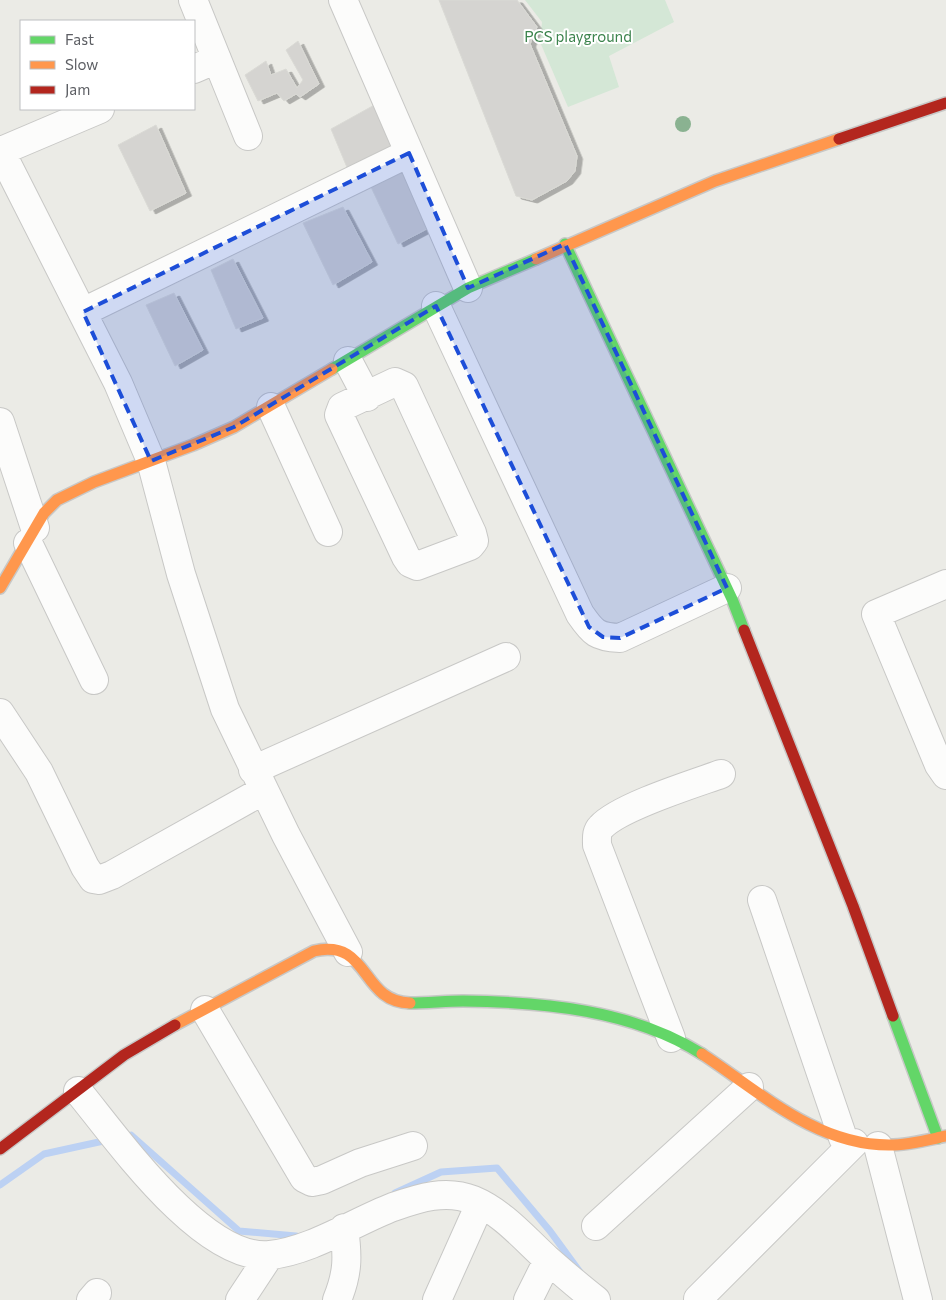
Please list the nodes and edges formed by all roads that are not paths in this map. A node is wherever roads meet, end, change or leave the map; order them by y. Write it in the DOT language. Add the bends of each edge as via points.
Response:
graph roads {
  1 [pos="193,0"];
  2 [pos="343,0"];
  3 [pos="205,64"];
  4 [pos="946,103"];
  5 [pos="98,110"];
  6 [pos="248,136"];
  7 [pos="0,151"];
  8 [pos="409,153"];
  9 [pos="565,244"];
  10 [pos="468,288"];
  11 [pos="436,306"];
  12 [pos="84,312"];
  13 [pos="348,360"];
  14 [pos="367,397"];
  15 [pos="271,407"];
  16 [pos="0,422"];
  17 [pos="151,461"];
  18 [pos="328,532"];
  19 [pos="32,535"];
  20 [pos="946,584"];
  21 [pos="0,588"];
  22 [pos="727,588"];
  23 [pos="506,657"];
  24 [pos="94,680"];
  25 [pos="0,713"];
  26 [pos="721,774"];
  27 [pos="946,775"];
  28 [pos="258,780"];
  29 [pos="762,900"];
  30 [pos="348,952"];
  31 [pos="205,1010"];
  32 [pos="671,1038"];
  33 [pos="748,1087"];
  34 [pos="78,1091"];
  35 [pos="942,1137"];
  36 [pos="859,1142"];
  37 [pos="413,1146"];
  38 [pos="0,1149"];
  39 [pos="480,1204"];
  40 [pos="596,1226"];
  41 [pos="344,1228"];
  42 [pos="269,1256"];
  43 [pos="548,1260"];
  44 [pos="698,1299"];
  45 [pos="240,1300"];
  46 [pos="336,1300"];
  47 [pos="437,1300"];
  48 [pos="528,1300"];
  49 [pos="596,1300"];
  50 [pos="918,1300"];
  1 -- 3 [label="street"];
  2 -- 8 [label="street"];
  3 -- 6 [label="street"];
  4 -- 9 [label="street" via="715,181"];
  5 -- 7 [label="street"];
  7 -- 12 [label="street"];
  8 -- 10 [label="street"];
  8 -- 12 [label="street"];
  9 -- 10 [label="street"];
  9 -- 22 [label="street"];
  10 -- 11 [label="street"];
  11 -- 13 [label="street"];
  11 -- 22 [label="street" via="580,614 589,627 603,638 620,638"];
  12 -- 17 [label="street"];
  13 -- 14 [label="street"];
  13 -- 15 [label="street"];
  14 -- 14 [label="street" via="342,407 340,415 406,558 417,566 470,546 474,541 472,533 404,386 395,382"];
  15 -- 17 [label="street" via="234,427"];
  15 -- 18 [label="street"];
  16 -- 19 [label="street"];
  17 -- 19 [label="street" via="70,492 44,513"];
  17 -- 28 [label="street" via="201,638 225,709"];
  19 -- 21 [label="street"];
  19 -- 24 [label="street"];
  20 -- 27 [label="street" via="876,614"];
  22 -- 35 [label="street"];
  23 -- 28 [label="street"];
  25 -- 28 [label="street" via="39,772 93,879 112,875"];
  26 -- 32 [label="street" via="632,808 601,827 596,834 597,845"];
  28 -- 30 [label="street"];
  29 -- 36 [label="street"];
  30 -- 31 [label="street" via="327,947 314,951"];
  30 -- 32 [label="street" via="373,985 398,1002 501,1002 569,1010 647,1026"];
  31 -- 34 [label="street" via="124,1055"];
  31 -- 37 [label="street" via="304,1178 312,1182 322,1180 360,1163"];
  32 -- 33 [label="street" via="710,1059"];
  33 -- 36 [label="street" via="796,1118"];
  33 -- 40 [label="street"];
  34 -- 38 [label="street"];
  34 -- 42 [label="street" via="189,1219 235,1248 252,1255"];
  35 -- 36 [label="street" via="904,1144"];
  36 -- 44 [label="street"];
  36 -- 50 [label="street"];
  39 -- 41 [label="street" via="450,1195 425,1196"];
  39 -- 43 [label="street" via="496,1213"];
  39 -- 47 [label="street"];
  41 -- 42 [label="street" via="290,1252"];
  41 -- 46 [label="street" via="348,1257 346,1275"];
  42 -- 45 [label="street"];
  43 -- 48 [label="street"];
  43 -- 49 [label="street"];
}
